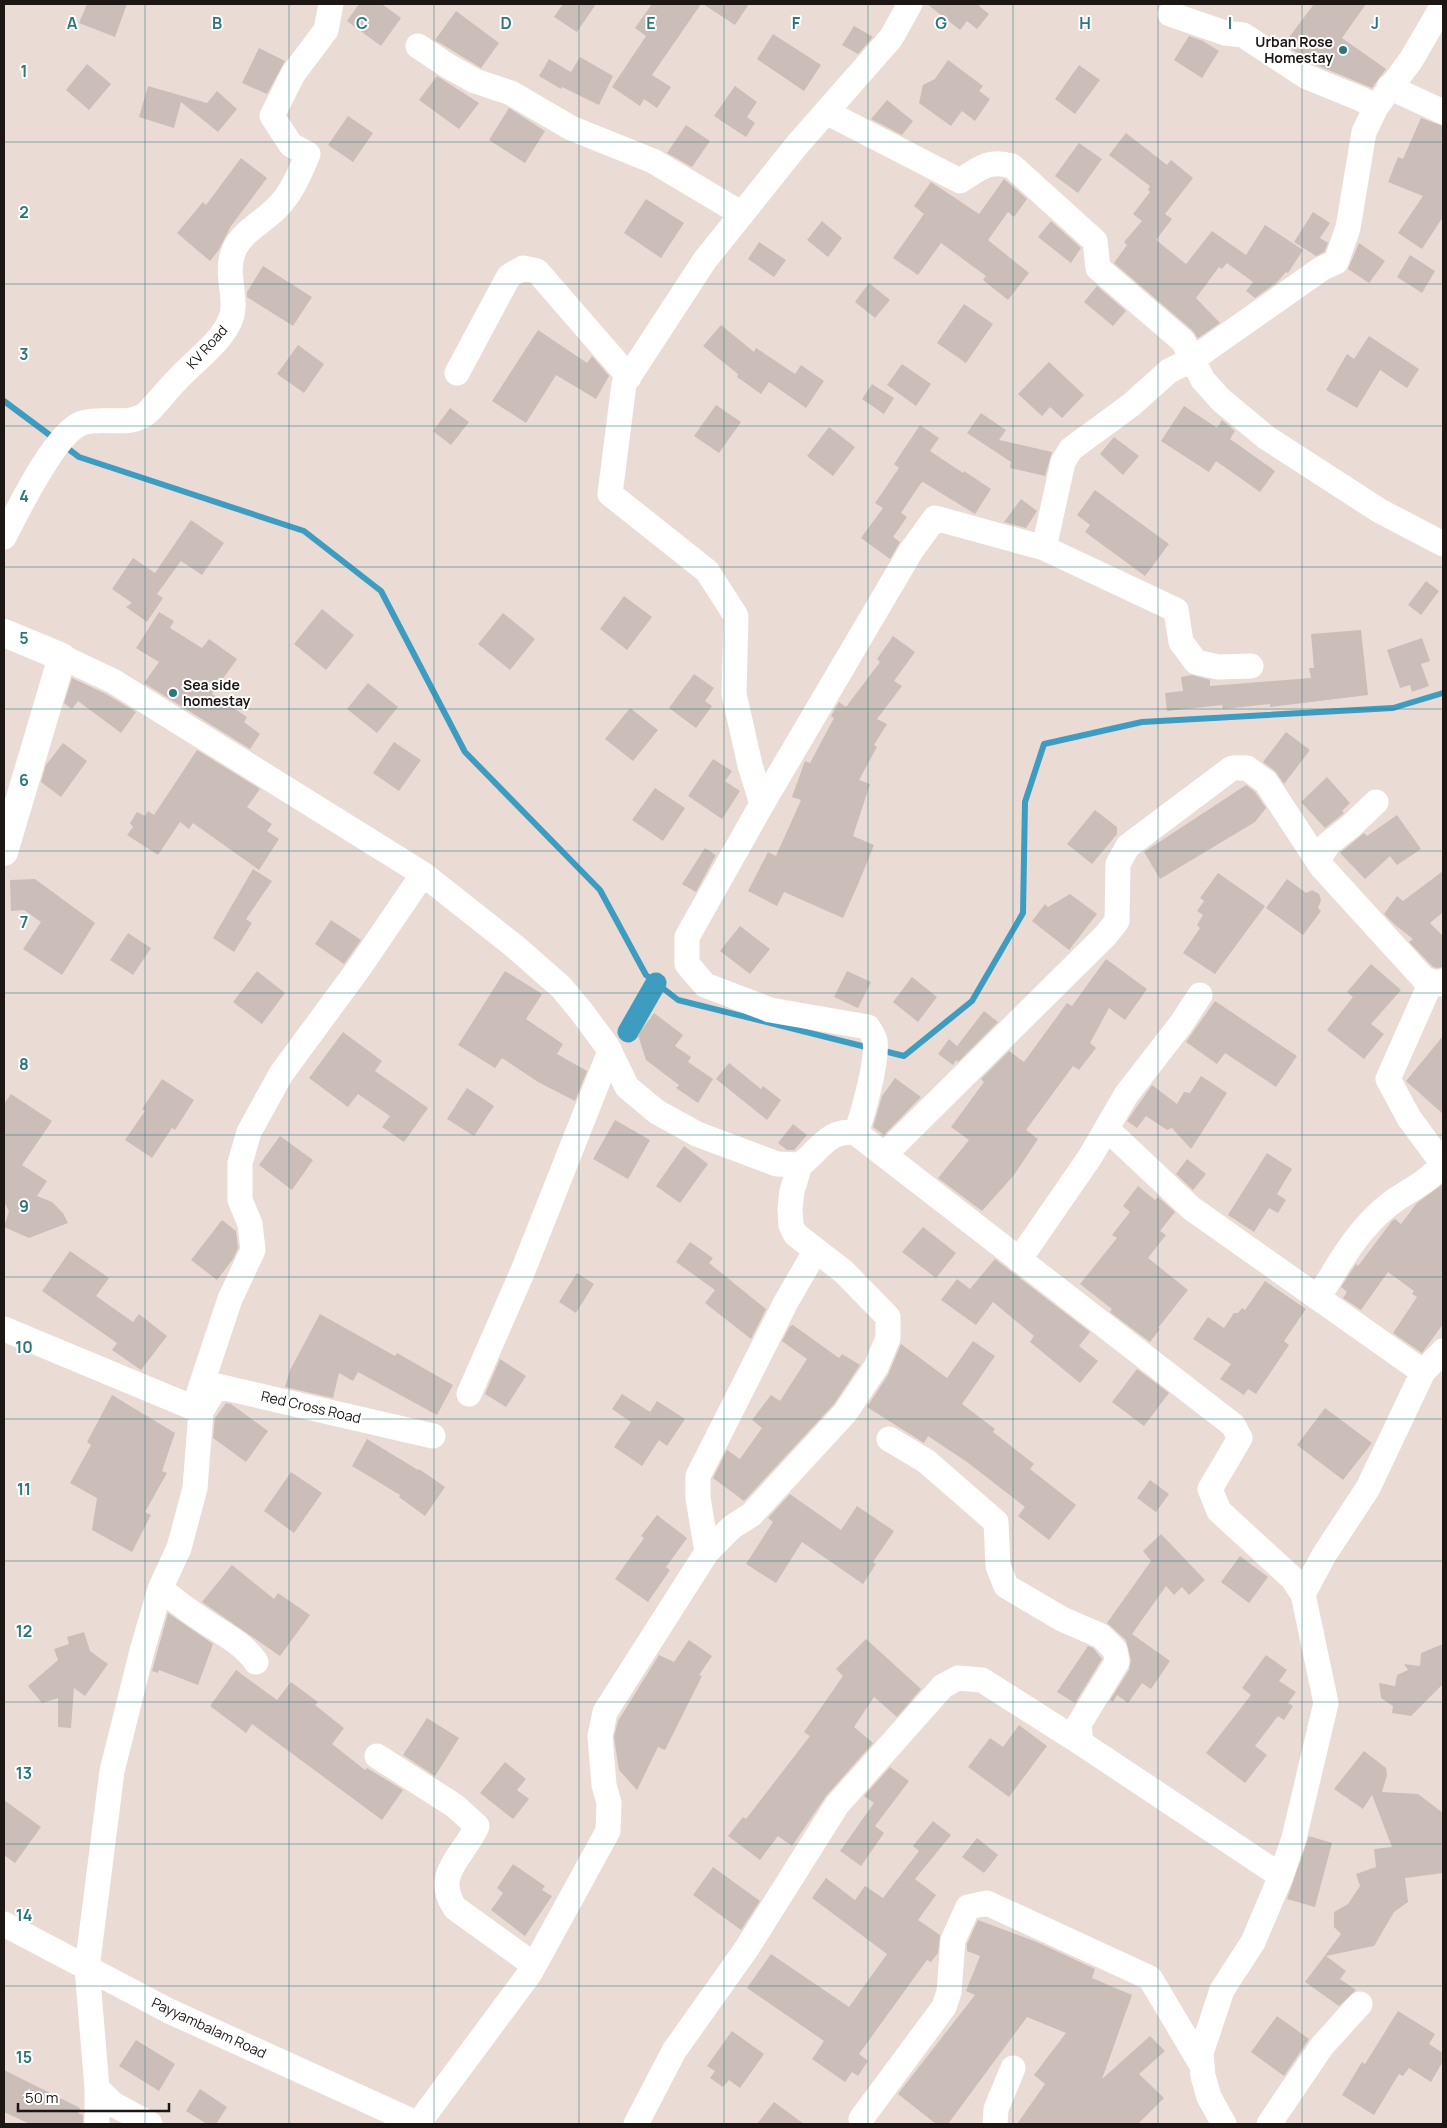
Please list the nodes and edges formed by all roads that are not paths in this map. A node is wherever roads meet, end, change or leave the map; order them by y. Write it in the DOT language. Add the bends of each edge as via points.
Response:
graph roads {
  1 [pos="331,4"];
  2 [pos="910,4"];
  3 [pos="1443,5"];
  4 [pos="1170,14"];
  5 [pos="418,46"];
  6 [pos="1383,97"];
  7 [pos="826,112"];
  8 [pos="1443,112"];
  9 [pos="742,214"];
  10 [pos="1193,359"];
  11 [pos="457,373"];
  12 [pos="629,377"];
  13 [pos="4,537"];
  14 [pos="1443,544"];
  15 [pos="1044,548"];
  16 [pos="4,633"];
  17 [pos="62,657"];
  18 [pos="1251,666"];
  19 [pos="1376,802"];
  20 [pos="762,804"];
  21 [pos="4,852"];
  22 [pos="1318,861"];
  23 [pos="424,874"];
  24 [pos="1437,982"];
  25 [pos="1200,995"];
  26 [pos="610,1052"];
  27 [pos="1106,1129"];
  28 [pos="856,1133"];
  29 [pos="884,1155"];
  30 [pos="800,1165"];
  31 [pos="816,1250"];
  32 [pos="1019,1260"];
  33 [pos="1318,1298"];
  34 [pos="4,1329"];
  35 [pos="1443,1351"];
  36 [pos="1423,1372"];
  37 [pos="469,1394"];
  38 [pos="201,1411"];
  39 [pos="433,1436"];
  40 [pos="889,1438"];
  41 [pos="707,1552"];
  42 [pos="160,1589"];
  43 [pos="1304,1594"];
  44 [pos="256,1662"];
  45 [pos="1082,1743"];
  46 [pos="377,1756"];
  47 [pos="1281,1876"];
  48 [pos="4,1924"];
  49 [pos="534,1964"];
  50 [pos="87,1968"];
  51 [pos="1360,2004"];
  52 [pos="1200,2062"];
  53 [pos="1013,2068"];
  54 [pos="97,2088"];
  55 [pos="861,2119"];
  56 [pos="97,2124"];
  57 [pos="150,2124"];
  58 [pos="418,2124"];
  59 [pos="636,2124"];
  60 [pos="994,2124"];
  61 [pos="1224,2124"];
  62 [pos="1269,2124"];
  1 -- 13 [label="street, KV Road" via="326,30 293,74 272,116 290,145 308,154 284,200 271,214 250,228 235,249 228,272 233,308 229,325 145,414 125,421 81,423 71,430 56,445"];
  2 -- 7 [label="street" via="891,38"];
  3 -- 6 [label="street" via="1411,60"];
  4 -- 6 [label="street" via="1225,33 1243,35 1307,77 1361,99"];
  5 -- 9 [label="street" via="475,81 511,93 571,128 653,161"];
  6 -- 8 [label="street"];
  6 -- 10 [label="street" via="1364,132 1348,228 1336,262"];
  7 -- 9 [label="street"];
  7 -- 10 [label="street" via="960,181 986,165 998,162 1012,166 1096,241 1098,268 1174,331 1184,341"];
  9 -- 12 [label="street" via="705,260"];
  10 -- 14 [label="street" via="1203,380 1221,400 1266,438 1380,511"];
  10 -- 15 [label="street" via="1170,370 1131,405 1071,449 1063,462"];
  11 -- 12 [label="street" via="509,276 524,268 537,271"];
  12 -- 20 [label="street" via="624,384 610,494 707,571 736,616 734,694"];
  15 -- 18 [label="street" via="1176,610 1181,642 1196,662 1218,667"];
  15 -- 20 [label="street" via="935,518 912,551"];
  16 -- 17 [label="main road"];
  17 -- 21 [label="main road"];
  17 -- 23 [label="street" via="113,681"];
  19 -- 22 [label="street" via="1328,844"];
  20 -- 28 [label="street" via="687,937 687,964 705,985 770,1010 868,1027 874,1052 864,1110"];
  22 -- 24 [label="street" via="1424,979"];
  22 -- 29 [label="street" via="1266,782 1247,768 1232,768 1128,846 1118,864 1117,920 1106,935"];
  23 -- 26 [label="street" via="537,965 581,1011"];
  23 -- 38 [label="street" via="281,1074 249,1132 240,1163 240,1200 250,1224 253,1250 230,1298 199,1392"];
  24 -- 33 [label="street" via="1388,1079 1409,1118 1443,1164 1432,1176 1390,1204 1352,1242"];
  25 -- 27 [label="street" via="1126,1095"];
  26 -- 30 [label="street" via="627,1087 677,1125 777,1164"];
  26 -- 37 [label="street" via="522,1274"];
  27 -- 32 [label="street"];
  27 -- 33 [label="street" via="1192,1208"];
  28 -- 29 [label="street"];
  28 -- 30 [label="street" via="846,1131 828,1137"];
  29 -- 32 [label="street"];
  30 -- 31 [label="street" via="792,1191 791,1225 795,1234"];
  31 -- 41 [label="street" via="786,1302 698,1476 698,1498"];
  31 -- 41 [label="street" via="844,1272 888,1317 888,1338 876,1367 845,1413 751,1515 732,1527"];
  32 -- 43 [label="street" via="1233,1425 1240,1438 1210,1489 1219,1511 1292,1578"];
  33 -- 36 [label="street"];
  34 -- 38 [label="street"];
  35 -- 36 [label="street"];
  36 -- 43 [label="street" via="1368,1488 1324,1556"];
  38 -- 39 [label="street, Red Cross Road" via="217,1386"];
  38 -- 42 [label="street" via="195,1488 179,1548"];
  40 -- 45 [label="street" via="926,1462 996,1522 998,1566 1006,1586 1062,1619 1101,1636 1115,1650 1118,1662 1079,1724"];
  41 -- 49 [label="street" via="605,1712 600,1736 604,1785 609,1803 608,1831"];
  42 -- 44 [label="street" via="248,1650"];
  42 -- 50 [label="street" via="112,1771"];
  43 -- 47 [label="street" via="1326,1704 1294,1838"];
  45 -- 47 [label="street"];
  45 -- 59 [label="street" via="982,1680 958,1678 942,1686 837,1805 747,1948 674,2051"];
  46 -- 49 [label="street" via="455,1806 478,1826 450,1868 445,1886 447,1897 455,1908"];
  47 -- 52 [label="street" via="1253,1942 1222,1990"];
  48 -- 50 [label="street, Payyambalam Road"];
  49 -- 58 [label="street"];
  50 -- 54 [label="street"];
  50 -- 58 [label="street, Payyambalam Road" via="169,2012"];
  51 -- 62 [label="street" via="1322,2046"];
  52 -- 55 [label="street" via="1150,1978 986,1903 968,1907 953,1940 949,1992 944,2007"];
  52 -- 61 [label="street" via="1209,2097"];
  53 -- 60 [label="street" via="996,2108"];
  54 -- 56 [label="street"];
  54 -- 57 [label="street" via="113,2104"];
}
